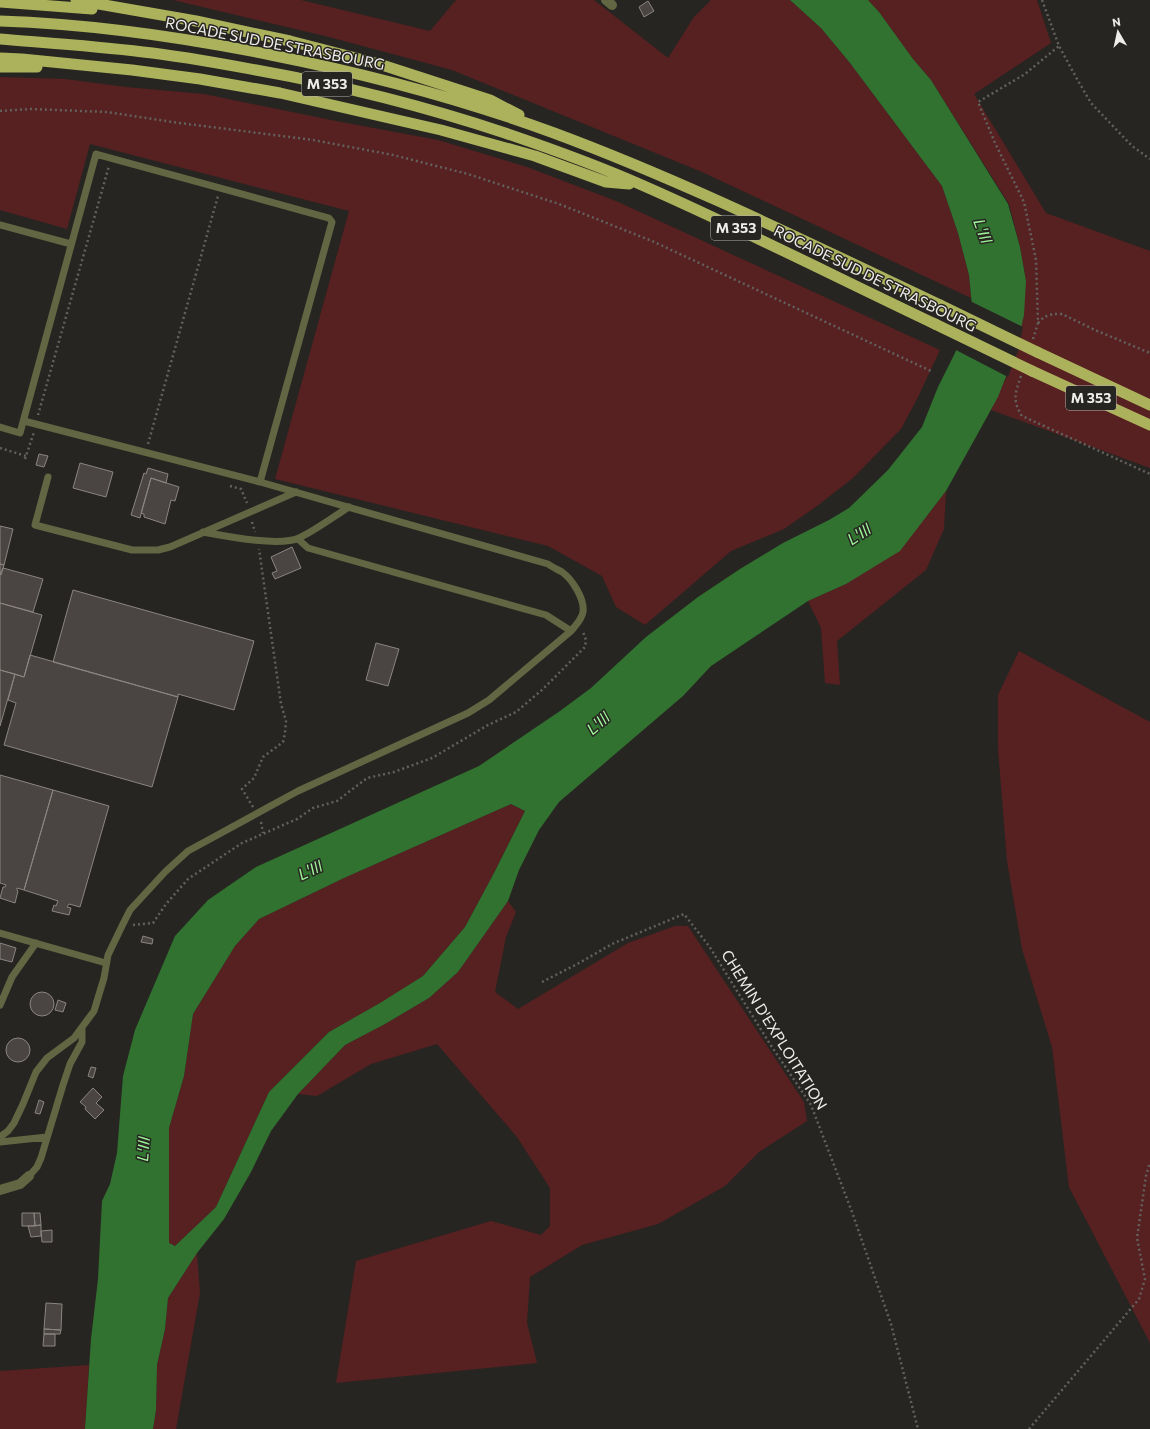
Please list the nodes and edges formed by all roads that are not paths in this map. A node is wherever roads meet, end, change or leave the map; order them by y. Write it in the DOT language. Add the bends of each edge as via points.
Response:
graph roads {
  1 [pos="76,0"];
  2 [pos="0,2"];
  3 [pos="0,21"];
  4 [pos="196,21"];
  5 [pos="0,39"];
  6 [pos="0,58"];
  7 [pos="80,65"];
  8 [pos="0,67"];
  9 [pos="553,133"];
  10 [pos="642,185"];
  11 [pos="0,225"];
  12 [pos="71,244"];
  13 [pos="1150,405"];
  14 [pos="24,420"];
  15 [pos="1150,425"];
  16 [pos="0,427"];
  17 [pos="48,477"];
  18 [pos="260,482"];
  19 [pos="296,492"];
  20 [pos="349,507"];
  21 [pos="203,532"];
  22 [pos="298,539"];
  23 [pos="571,631"];
  24 [pos="0,933"];
  25 [pos="36,943"];
  26 [pos="106,963"];
  27 [pos="0,1004"];
  28 [pos="82,1028"];
  29 [pos="0,1137"];
  30 [pos="46,1137"];
  31 [pos="0,1142"];
  32 [pos="29,1176"];
  33 [pos="0,1190"];
  1 -- 4 [label="highway"];
  2 -- 4 [label="highway"];
  3 -- 9 [label="highway, ROCADE SUD DE STRASBOURG / M 353" via="82,26 155,35 293,59 443,97"];
  4 -- 9 [label="highway" via="290,41 379,64 490,100"];
  5 -- 10 [label="highway, ROCADE SUD DE STRASBOURG / M 353" via="146,52 291,76 363,92 504,133"];
  6 -- 7 [label="highway"];
  7 -- 8 [label="highway"];
  7 -- 10 [label="highway" via="200,79 288,95 488,142 606,182"];
  9 -- 13 [label="highway, ROCADE SUD DE STRASBOURG / M 353, bridge" via="728,205"];
  10 -- 15 [label="highway, ROCADE SUD DE STRASBOURG / M 353, bridge"];
  11 -- 12 [label="lane"];
  12 -- 14 [label="lane"];
  12 -- 18 [label="lane" via="96,154 329,218 332,222"];
  14 -- 16 [label="lane" via="20,433"];
  14 -- 18 [label="lane"];
  17 -- 21 [label="lane" via="35,525 132,550 158,550 170,547"];
  18 -- 19 [label="lane"];
  19 -- 20 [label="lane"];
  19 -- 21 [label="lane"];
  20 -- 22 [label="lane"];
  20 -- 23 [label="lane" via="548,564 562,572 575,586 582,601 583,612"];
  21 -- 22 [label="lane" via="257,541"];
  22 -- 23 [label="lane" via="308,548 546,615"];
  23 -- 26 [label="lane" via="489,700 468,713 298,792 188,850 130,910"];
  24 -- 25 [label="lane"];
  25 -- 26 [label="lane"];
  25 -- 27 [label="lane" via="12,977"];
  26 -- 28 [label="lane" via="94,1011"];
  28 -- 29 [label="lane" via="74,1038 47,1058 36,1072 14,1123"];
  28 -- 30 [label="lane" via="82,1042 70,1064"];
  30 -- 31 [label="lane"];
  30 -- 32 [label="lane" via="41,1158"];
  32 -- 33 [label="street" via="20,1184"];
}
